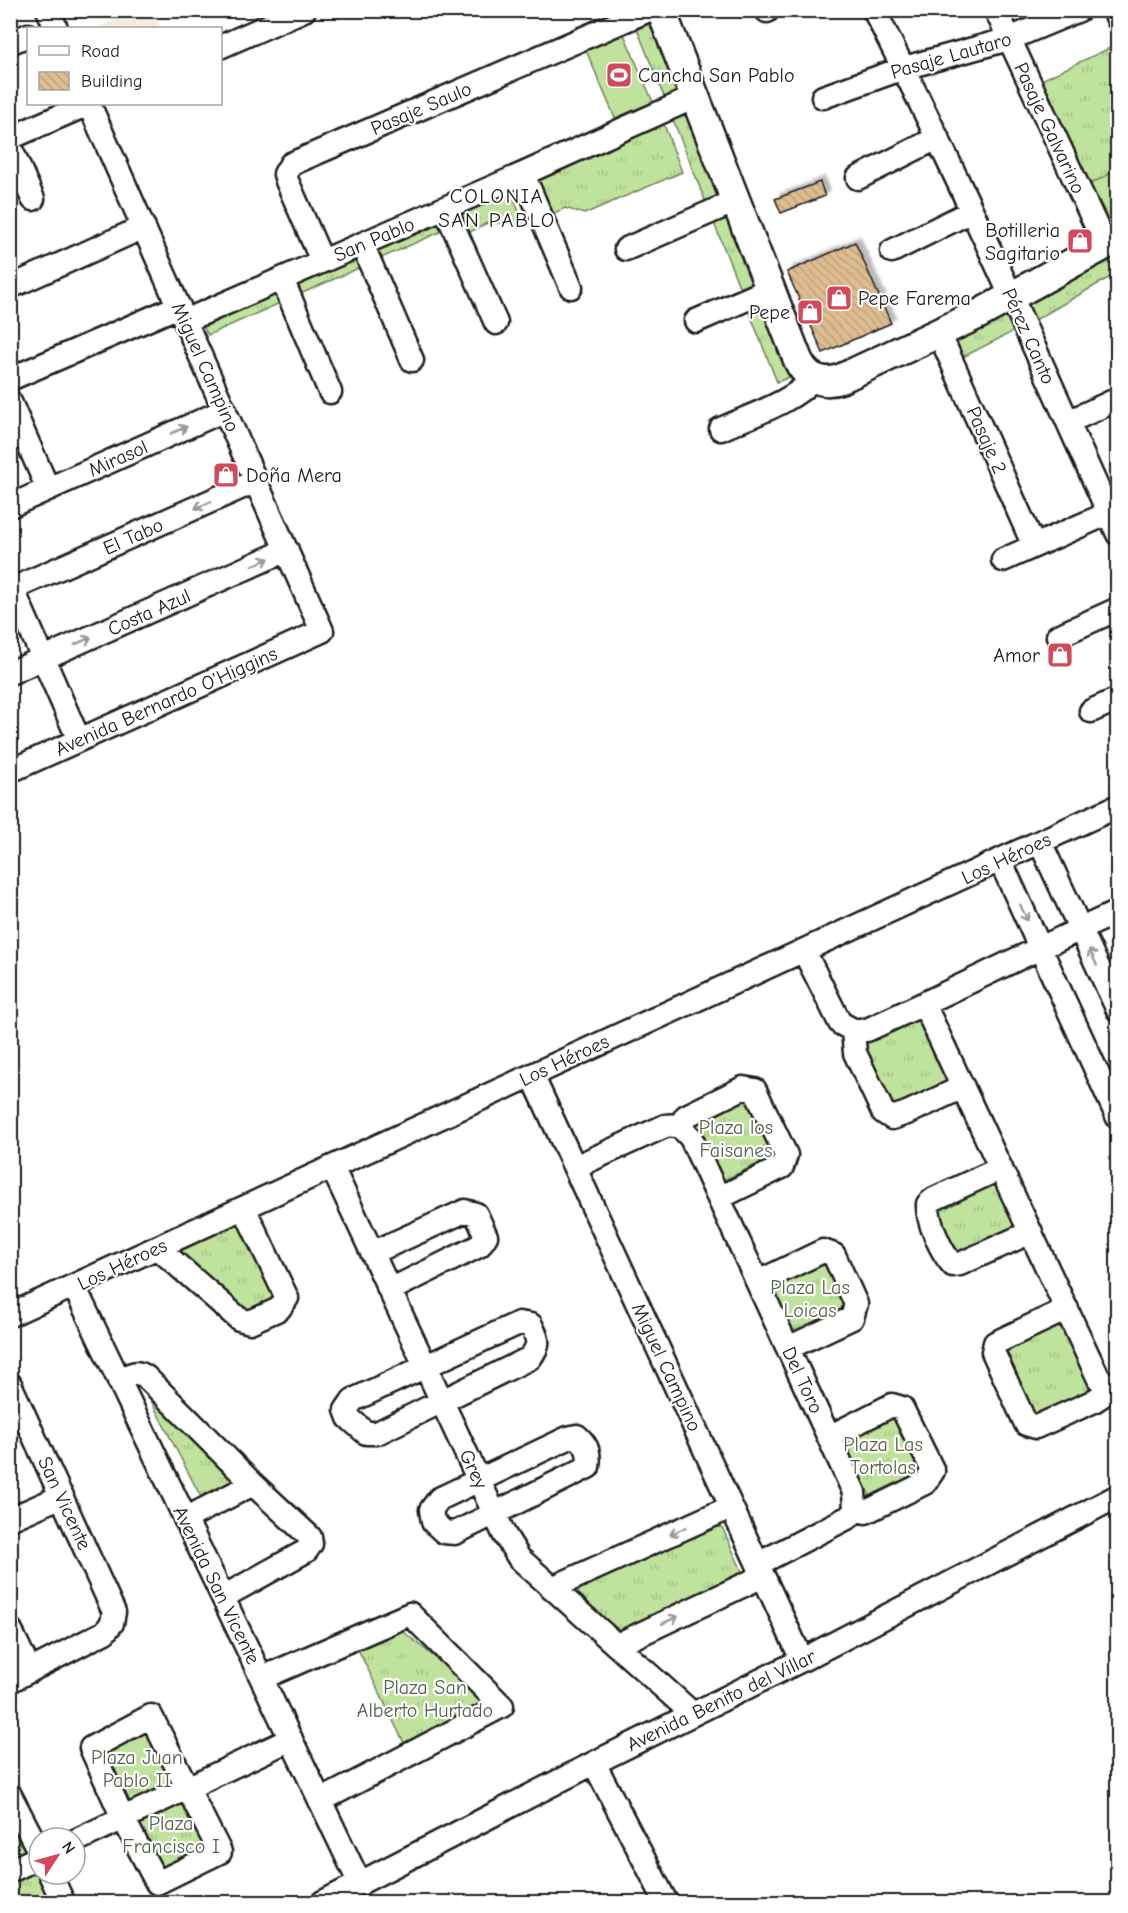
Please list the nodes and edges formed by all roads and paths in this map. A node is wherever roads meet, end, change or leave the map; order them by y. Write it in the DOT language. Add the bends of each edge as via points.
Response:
graph roads {
  1 [pos="304,10"];
  2 [pos="649,10"];
  3 [pos="661,10"];
  4 [pos="874,10"];
  5 [pos="996,10"];
  6 [pos="1079,10"];
  7 [pos="1114,10"];
  8 [pos="1118,19"];
  9 [pos="258,20"];
  10 [pos="27,35"];
  11 [pos="1009,39"];
  12 [pos="10,43"];
  13 [pos="222,45"];
  14 [pos="904,68"];
  15 [pos="823,97"];
  16 [pos="695,98"];
  17 [pos="87,105"];
  18 [pos="89,105"];
  19 [pos="10,138"];
  20 [pos="937,138"];
  21 [pos="10,147"];
  22 [pos="523,174"];
  23 [pos="858,178"];
  24 [pos="33,199"];
  25 [pos="736,201"];
  26 [pos="445,208"];
  27 [pos="972,211"];
  28 [pos="144,227"];
  29 [pos="1111,242"];
  30 [pos="362,244"];
  31 [pos="627,249"];
  32 [pos="892,250"];
  33 [pos="322,261"];
  34 [pos="282,279"];
  35 [pos="10,287"];
  36 [pos="571,287"];
  37 [pos="771,290"];
  38 [pos="1012,297"];
  39 [pos="182,313"];
  40 [pos="696,321"];
  41 [pos="495,323"];
  42 [pos="939,333"];
  43 [pos="412,360"];
  44 [pos="814,378"];
  45 [pos="10,379"];
  46 [pos="330,392"];
  47 [pos="1118,399"];
  48 [pos="10,402"];
  49 [pos="225,410"];
  50 [pos="1068,422"];
  51 [pos="721,429"];
  52 [pos="256,481"];
  53 [pos="48,489"];
  54 [pos="10,506"];
  55 [pos="1114,519"];
  56 [pos="1034,546"];
  57 [pos="287,550"];
  58 [pos="1003,560"];
  59 [pos="11,587"];
  60 [pos="1118,609"];
  61 [pos="322,631"];
  62 [pos="1058,636"];
  63 [pos="44,659"];
  64 [pos="10,673"];
  65 [pos="1118,699"];
  66 [pos="1091,711"];
  67 [pos="79,740"];
  68 [pos="10,771"];
  69 [pos="1118,806"];
  70 [pos="1040,842"];
  71 [pos="1000,860"];
  72 [pos="1118,912"];
  73 [pos="1080,929"];
  74 [pos="1040,948"];
  75 [pos="804,951"];
  76 [pos="924,1004"];
  77 [pos="1118,1010"];
  78 [pos="853,1030"];
  79 [pos="532,1075"];
  80 [pos="963,1087"];
  81 [pos="1118,1118"];
  82 [pos="681,1126"];
  83 [pos="332,1167"];
  84 [pos="575,1167"];
  85 [pos="1001,1168"];
  86 [pos="719,1198"];
  87 [pos="244,1208"];
  88 [pos="1031,1232"];
  89 [pos="158,1248"];
  90 [pos="372,1253"];
  91 [pos="758,1282"];
  92 [pos="74,1286"];
  93 [pos="390,1290"];
  94 [pos="1066,1309"];
  95 [pos="10,1315"];
  96 [pos="788,1348"];
  97 [pos="426,1367"];
  98 [pos="119,1381"];
  99 [pos="10,1384"];
  100 [pos="1113,1384"];
  101 [pos="442,1401"];
  102 [pos="829,1437"];
  103 [pos="478,1480"];
  104 [pos="254,1484"];
  105 [pos="62,1496"];
  106 [pos="1118,1496"];
  107 [pos="731,1506"];
  108 [pos="855,1510"];
  109 [pos="494,1513"];
  110 [pos="10,1519"];
  111 [pos="185,1519"];
  112 [pos="761,1570"];
  113 [pos="552,1588"];
  114 [pos="223,1597"];
  115 [pos="10,1629"];
  116 [pos="617,1646"];
  117 [pos="802,1660"];
  118 [pos="20,1676"];
  119 [pos="262,1678"];
  120 [pos="693,1714"];
  121 [pos="291,1739"];
  122 [pos="594,1763"];
  123 [pos="187,1787"];
  124 [pos="10,1795"];
  125 [pos="320,1801"];
  126 [pos="123,1818"];
  127 [pos="27,1828"];
  128 [pos="87,1834"];
  129 [pos="27,1863"];
  130 [pos="10,1871"];
  131 [pos="360,1884"];
  132 [pos="56,1886"];
  133 [pos="63,1902"];
  134 [pos="323,1902"];
  135 [pos="666,1902"];
  1 -- 9 [label="street"];
  2 -- 33 [label="street, Pasaje Saulo" via="291,164 285,174 287,181"];
  3 -- 16 [label="main road"];
  4 -- 14 [label="street, Pérez Canto"];
  5 -- 11 [label="street, Pasaje Galvarino"];
  6 -- 11 [label="street, Pasaje Lautaro"];
  7 -- 8 [label="street"];
  9 -- 13 [label="street"];
  10 -- 12 [label="street"];
  11 -- 14 [label="street, Pasaje Lautaro"];
  11 -- 29 [label="street, Pasaje Galvarino"];
  14 -- 15 [label="street, Pasaje Lautaro"];
  14 -- 20 [label="street, Pérez Canto"];
  16 -- 22 [label="street, San Pablo"];
  16 -- 25 [label="main road"];
  17 -- 19 [label="street"];
  18 -- 28 [label="street, Miguel Campino"];
  20 -- 23 [label="street"];
  20 -- 27 [label="street, Pérez Canto"];
  21 -- 24 [label="street"];
  22 -- 26 [label="street, San Pablo"];
  22 -- 36 [label="street"];
  25 -- 31 [label="street"];
  25 -- 37 [label="main road"];
  26 -- 30 [label="street, San Pablo"];
  26 -- 41 [label="street"];
  27 -- 32 [label="street"];
  27 -- 38 [label="street, Pérez Canto"];
  28 -- 35 [label="street"];
  28 -- 39 [label="street, Miguel Campino"];
  29 -- 38 [label="main road"];
  30 -- 33 [label="street, San Pablo"];
  30 -- 43 [label="street"];
  33 -- 34 [label="street, San Pablo"];
  34 -- 39 [label="street, San Pablo"];
  34 -- 46 [label="street"];
  37 -- 40 [label="street"];
  37 -- 44 [label="main road" via="802,368"];
  38 -- 42 [label="main road"];
  38 -- 50 [label="street, Pérez Canto"];
  39 -- 45 [label="street, San Pablo"];
  39 -- 49 [label="street, Miguel Campino"];
  42 -- 44 [label="main road" via="840,379 827,382"];
  42 -- 56 [label="street, Pasaje 2"];
  44 -- 51 [label="street" via="790,397"];
  47 -- 50 [label="street"];
  48 -- 53 [label="street"];
  49 -- 52 [label="street, Miguel Campino"];
  53 -- 49 [label="street, Mirasol, one-way"];
  50 -- 55 [label="street, Pérez Canto"];
  52 -- 57 [label="street, Miguel Campino"];
  52 -- 59 [label="street, El Tabo, one-way"];
  53 -- 54 [label="street, Mirasol"];
  55 -- 56 [label="street"];
  56 -- 58 [label="street"];
  57 -- 61 [label="street, Miguel Campino"];
  63 -- 57 [label="street, Costa Azul, one-way"];
  59 -- 63 [label="street"];
  60 -- 62 [label="street"];
  61 -- 67 [label="street, Avenida Bernardo O'Higgins"];
  63 -- 64 [label="street, Costa Azul"];
  63 -- 67 [label="street"];
  65 -- 66 [label="street"];
  67 -- 68 [label="street, Avenida Bernardo O'Higgins"];
  69 -- 70 [label="street, Los Héroes"];
  70 -- 71 [label="street, Los Héroes"];
  70 -- 73 [label="street"];
  71 -- 74 [label="street, one-way"];
  71 -- 75 [label="street, Los Héroes"];
  72 -- 73 [label="street"];
  73 -- 74 [label="street"];
  77 -- 73 [label="street, one-way"];
  74 -- 76 [label="street"];
  74 -- 81 [label="street"];
  75 -- 78 [label="street" via="834,1014 840,1023"];
  75 -- 79 [label="street, Los Héroes"];
  76 -- 78 [label="street" via="867,1030"];
  76 -- 80 [label="street"];
  78 -- 80 [label="street" via="855,1053 883,1112 892,1118"];
  79 -- 83 [label="street, Los Héroes"];
  79 -- 84 [label="street, Miguel Campino"];
  80 -- 85 [label="street"];
  82 -- 84 [label="street" via="665,1126"];
  82 -- 86 [label="street, Del Toro" via="691,1138"];
  82 -- 86 [label="street" via="686,1116 743,1088 755,1090 786,1155 782,1167"];
  83 -- 87 [label="street, Los Héroes"];
  83 -- 90 [label="street, Grey"];
  84 -- 107 [label="street, Miguel Campino"];
  85 -- 88 [label="street"];
  85 -- 88 [label="street" via="928,1204 927,1214 946,1257 953,1265 960,1264"];
  86 -- 91 [label="street, Del Toro"];
  87 -- 89 [label="street, Los Héroes"];
  87 -- 89 [label="street" via="287,1298 279,1309 250,1322 239,1319"];
  88 -- 94 [label="street"];
  89 -- 92 [label="street, Los Héroes"];
  90 -- 93 [label="street, Grey"];
  90 -- 93 [label="street" via="465,1211 476,1214 486,1236 479,1245"];
  91 -- 96 [label="street, Del Toro"];
  91 -- 96 [label="street" via="823,1251 834,1255 856,1304 852,1318"];
  92 -- 95 [label="street, Los Héroes"];
  92 -- 98 [label="street, Avenida San Vicente"];
  93 -- 97 [label="street, Grey"];
  94 -- 100 [label="street" via="1099,1379"];
  94 -- 100 [label="street" via="995,1343 993,1352 1026,1424 1036,1427 1092,1402"];
  96 -- 102 [label="street, Del Toro"];
  97 -- 101 [label="street, Grey"];
  97 -- 101 [label="street" via="353,1400 346,1410 349,1418 366,1433 377,1433"];
  97 -- 101 [label="street" via="519,1323 531,1325 538,1341 530,1358"];
  98 -- 104 [label="street" via="140,1372"];
  98 -- 111 [label="street, Avenida San Vicente"];
  99 -- 105 [label="street, San Vicente"];
  101 -- 103 [label="street, Grey"];
  102 -- 108 [label="street, Del Toro" via="854,1492"];
  102 -- 108 [label="street" via="892,1405 902,1408 933,1471 925,1483 866,1512"];
  103 -- 109 [label="street, Grey"];
  103 -- 109 [label="street" via="439,1499 431,1510 433,1522 444,1532 455,1533"];
  103 -- 109 [label="street" via="568,1438 577,1436 585,1443 590,1455 588,1467"];
  104 -- 111 [label="street"];
  104 -- 114 [label="street" via="310,1537 311,1544 306,1551"];
  105 -- 110 [label="street"];
  105 -- 118 [label="street, San Vicente" via="113,1606 112,1623 105,1632"];
  106 -- 117 [label="street, Avenida Benito del Villar"];
  107 -- 112 [label="street, Miguel Campino"];
  107 -- 113 [label="street, one-way"];
  108 -- 112 [label="street"];
  109 -- 113 [label="street, Grey" via="519,1558"];
  111 -- 114 [label="street, Avenida San Vicente"];
  116 -- 112 [label="street, one-way"];
  112 -- 117 [label="street, Miguel Campino"];
  113 -- 116 [label="street, Grey"];
  114 -- 119 [label="street, Avenida San Vicente"];
  115 -- 118 [label="street"];
  116 -- 120 [label="street, Grey"];
  117 -- 120 [label="street, Avenida Benito del Villar"];
  119 -- 121 [label="street, Avenida San Vicente"];
  119 -- 125 [label="street" via="410,1614 502,1706"];
  120 -- 122 [label="street, Avenida Benito del Villar"];
  121 -- 123 [label="street"];
  121 -- 125 [label="street, Avenida San Vicente"];
  122 -- 131 [label="street, Avenida Benito del Villar"];
  122 -- 135 [label="street"];
  123 -- 126 [label="street"];
  123 -- 126 [label="street" via="220,1852 157,1883"];
  123 -- 126 [label="street" via="151,1716 91,1748"];
  124 -- 127 [label="street"];
  125 -- 131 [label="street, Avenida San Vicente"];
  126 -- 128 [label="street"];
  129 -- 130 [label="street"];
  131 -- 134 [label="street, Avenida Benito del Villar"];
  132 -- 133 [label="street"];
}
